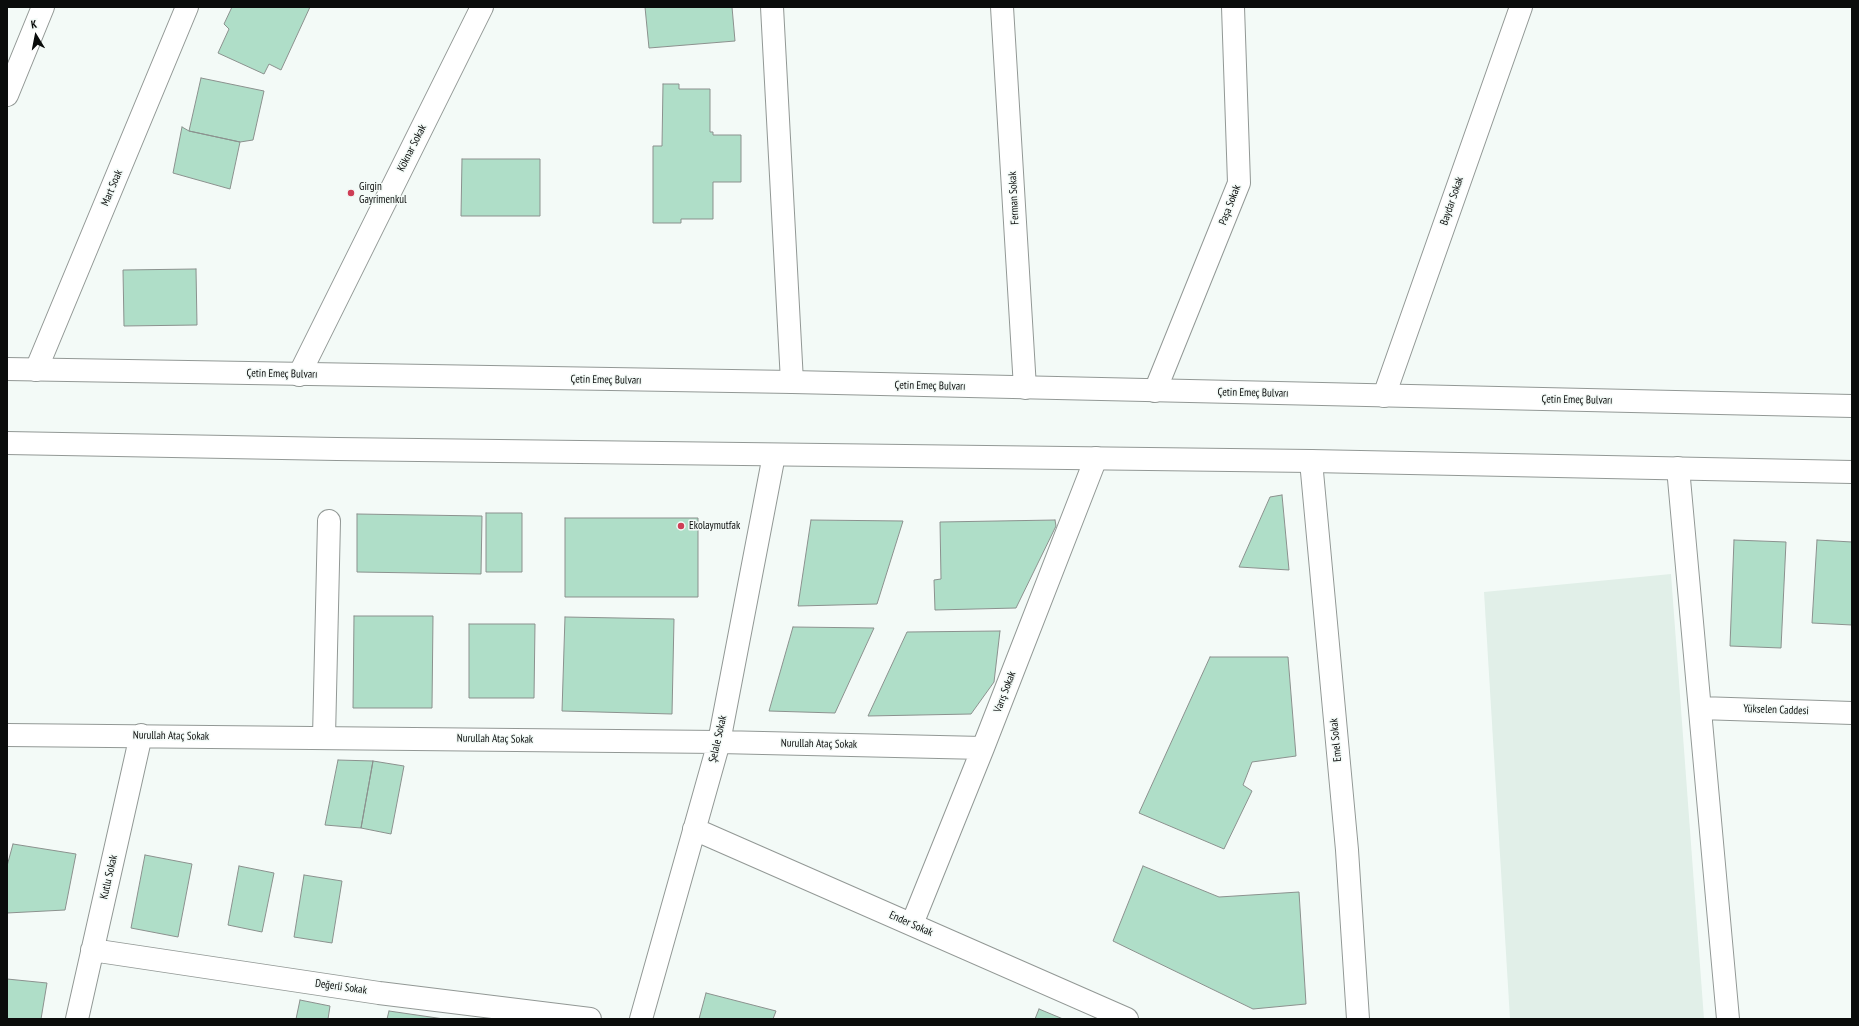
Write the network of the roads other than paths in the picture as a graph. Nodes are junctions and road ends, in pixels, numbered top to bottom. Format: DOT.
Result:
graph roads {
  1 [pos="43,7"];
  2 [pos="187,7"];
  3 [pos="482,7"];
  4 [pos="772,7"];
  5 [pos="1002,7"];
  6 [pos="1233,7"];
  7 [pos="1521,7"];
  8 [pos="7,95"];
  9 [pos="7,369"];
  10 [pos="36,370"];
  11 [pos="298,375"];
  12 [pos="792,382"];
  13 [pos="1025,388"];
  14 [pos="1155,391"];
  15 [pos="1384,396"];
  16 [pos="1852,406"];
  17 [pos="7,443"];
  18 [pos="774,455"];
  19 [pos="1096,458"];
  20 [pos="1311,460"];
  21 [pos="1678,468"];
  22 [pos="1852,472"];
  23 [pos="329,521"];
  24 [pos="1700,708"];
  25 [pos="1852,713"];
  26 [pos="7,735"];
  27 [pos="141,735"];
  28 [pos="324,737"];
  29 [pos="719,742"];
  30 [pos="983,748"];
  31 [pos="694,829"];
  32 [pos="912,924"];
  33 [pos="92,950"];
  34 [pos="77,1019"];
  35 [pos="590,1019"];
  36 [pos="641,1019"];
  37 [pos="1127,1019"];
  38 [pos="1358,1019"];
  39 [pos="1728,1019"];
  1 -- 8 [label="street"];
  2 -- 10 [label="street, Mart Soak"];
  3 -- 11 [label="street, Köknar Sokak"];
  4 -- 12 [label="street"];
  5 -- 13 [label="street, Ferman Sokak"];
  6 -- 14 [label="street, Paşa Sokak"];
  7 -- 15 [label="street, Baydar Sokak"];
  9 -- 10 [label="street, Çetin Emeç Bulvarı"];
  10 -- 11 [label="street, Çetin Emeç Bulvarı"];
  11 -- 12 [label="street, Çetin Emeç Bulvarı"];
  12 -- 13 [label="street, Çetin Emeç Bulvarı"];
  13 -- 14 [label="street, Çetin Emeç Bulvarı"];
  14 -- 15 [label="street, Çetin Emeç Bulvarı"];
  15 -- 16 [label="street, Çetin Emeç Bulvarı"];
  17 -- 18 [label="street"];
  18 -- 19 [label="street"];
  18 -- 29 [label="street, Şelale Sokak"];
  19 -- 20 [label="street"];
  19 -- 30 [label="street, Varış Sokak"];
  20 -- 21 [label="street"];
  20 -- 38 [label="street, Emel Sokak"];
  21 -- 22 [label="street"];
  21 -- 24 [label="street"];
  23 -- 28 [label="street"];
  24 -- 25 [label="street, Yükselen Caddesi"];
  24 -- 39 [label="street"];
  26 -- 27 [label="street, Nurullah Ataç Sokak"];
  27 -- 28 [label="street, Nurullah Ataç Sokak"];
  27 -- 33 [label="street, Kutlu Sokak"];
  28 -- 29 [label="street, Nurullah Ataç Sokak"];
  29 -- 30 [label="street, Nurullah Ataç Sokak"];
  29 -- 31 [label="street, Şelale Sokak"];
  30 -- 32 [label="street, Varış Sokak"];
  31 -- 32 [label="street, Ender Sokak"];
  31 -- 36 [label="street, Şelale Sokak"];
  32 -- 37 [label="street, Ender Sokak"];
  33 -- 34 [label="street, Kutlu Sokak"];
  33 -- 35 [label="street, Değerli Sokak"];
}
